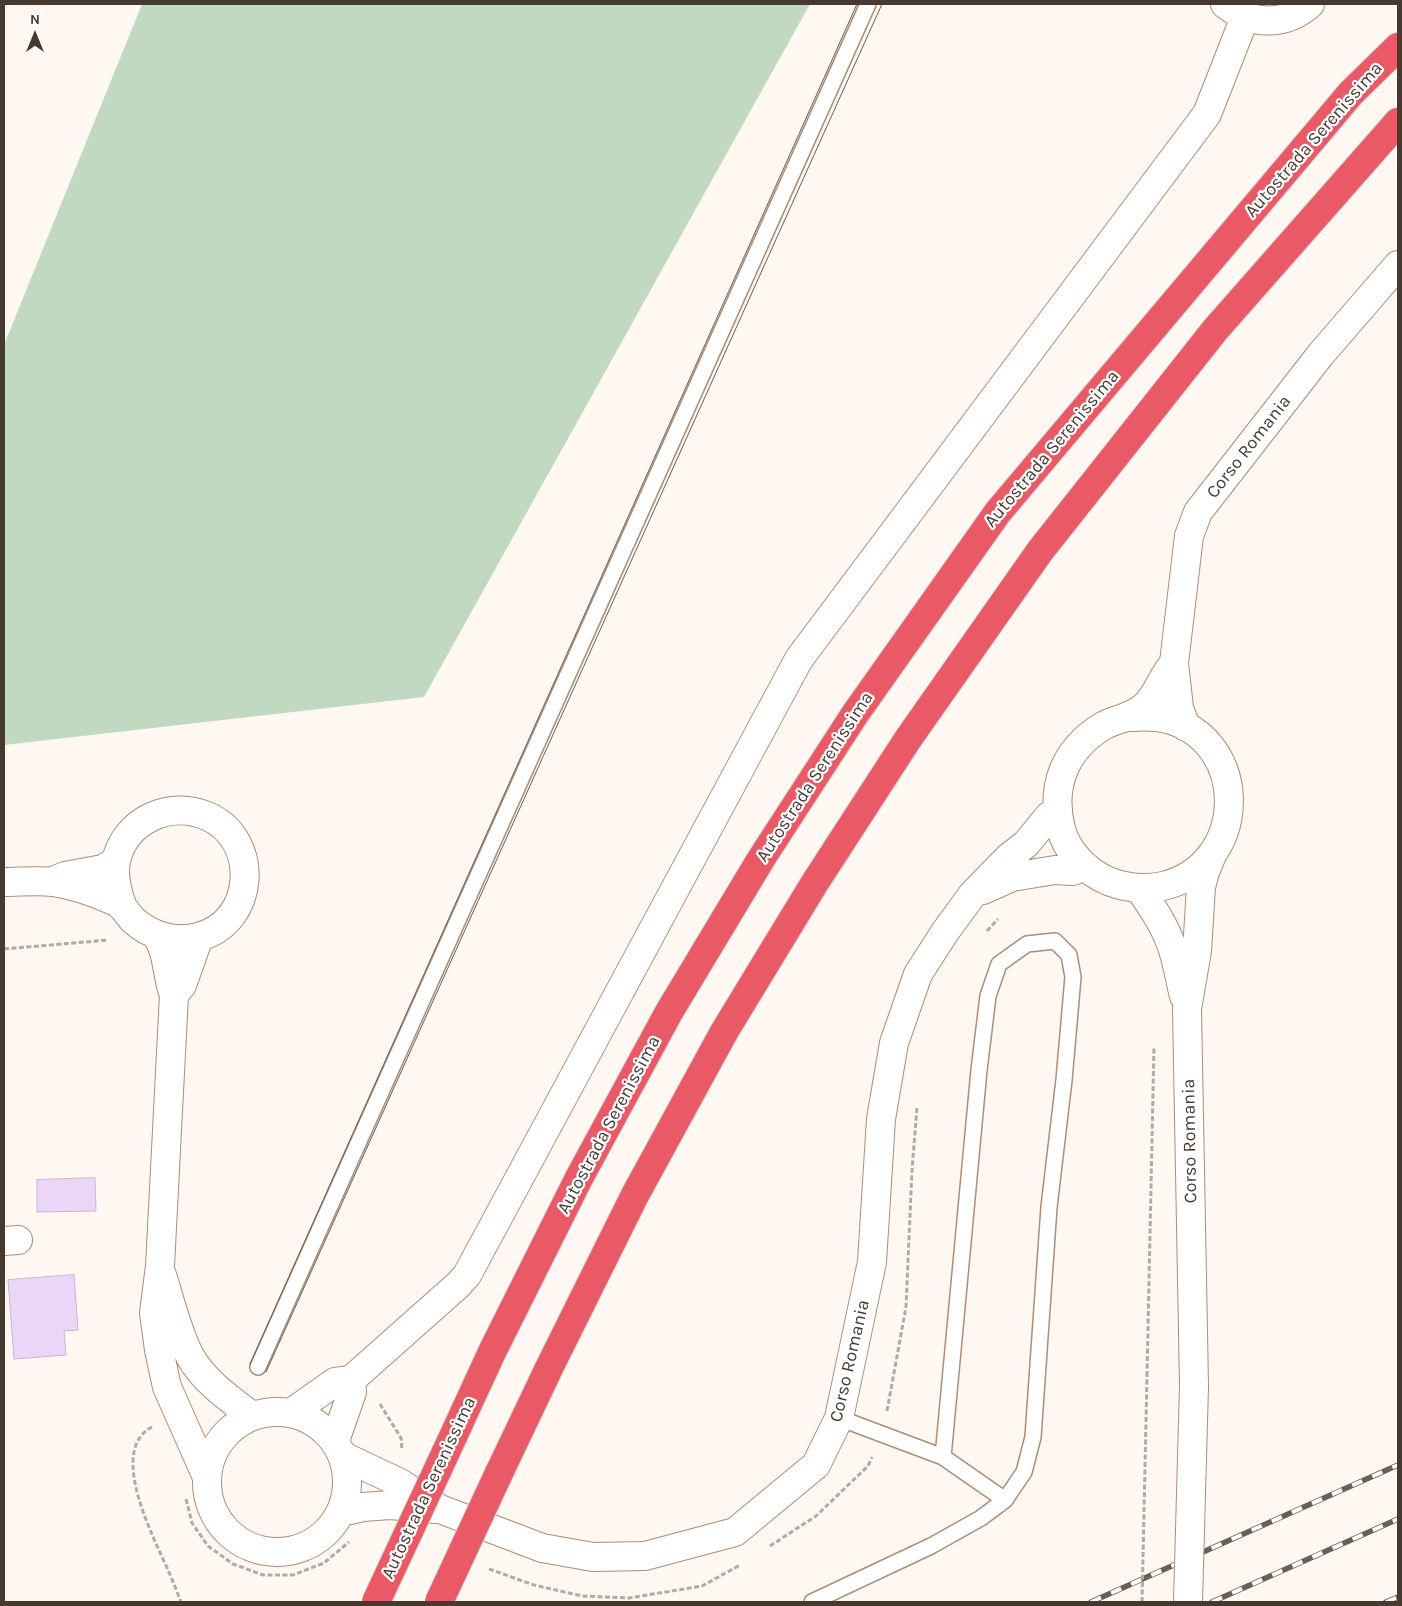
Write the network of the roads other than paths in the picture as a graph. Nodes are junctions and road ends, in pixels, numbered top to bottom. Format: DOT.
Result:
graph roads {
  1 [pos="868,4"];
  2 [pos="1310,4"];
  3 [pos="1235,10"];
  4 [pos="1398,47"];
  5 [pos="1398,122"];
  6 [pos="1398,265"];
  7 [pos="1174,664"];
  8 [pos="1130,717"];
  9 [pos="1186,727"];
  10 [pos="1057,812"];
  11 [pos="1212,855"];
  12 [pos="116,861"];
  13 [pos="1086,866"];
  14 [pos="4,882"];
  15 [pos="52,882"];
  16 [pos="1139,888"];
  17 [pos="972,895"];
  18 [pos="122,905"];
  19 [pos="156,935"];
  20 [pos="199,937"];
  21 [pos="174,995"];
  22 [pos="1187,1010"];
  23 [pos="160,1266"];
  24 [pos="258,1368"];
  25 [pos="351,1380"];
  26 [pos="291,1413"];
  27 [pos="252,1416"];
  28 [pos="839,1418"];
  29 [pos="339,1448"];
  30 [pos="943,1457"];
  31 [pos="206,1476"];
  32 [pos="1005,1500"];
  33 [pos="440,1510"];
  34 [pos="341,1512"];
  35 [pos="376,1602"];
  36 [pos="439,1602"];
  37 [pos="812,1602"];
  38 [pos="1188,1602"];
  1 -- 24 [label="lane"];
  2 -- 3 [label="street"];
  3 -- 25 [label="street"];
  4 -- 35 [label="highway, Autostrada Serenissima, bridge"];
  5 -- 36 [label="highway, bridge"];
  6 -- 7 [label="street, Corso Romania"];
  7 -- 8 [label="street, Corso Romania"];
  7 -- 9 [label="street, Corso Romania"];
  8 -- 9 [label="street"];
  8 -- 10 [label="street"];
  9 -- 11 [label="street"];
  10 -- 13 [label="street"];
  10 -- 17 [label="street, Corso Romania"];
  11 -- 16 [label="street"];
  11 -- 22 [label="street, Corso Romania"];
  12 -- 15 [label="street"];
  12 -- 18 [label="street"];
  12 -- 20 [label="street"];
  13 -- 16 [label="street"];
  13 -- 17 [label="street, Corso Romania"];
  14 -- 15 [label="street"];
  15 -- 18 [label="street"];
  16 -- 22 [label="street, Corso Romania"];
  17 -- 28 [label="street, Corso Romania"];
  18 -- 19 [label="street"];
  19 -- 20 [label="street"];
  19 -- 21 [label="street"];
  20 -- 21 [label="street"];
  21 -- 23 [label="street"];
  22 -- 38 [label="street, Corso Romania, bridge"];
  23 -- 27 [label="street"];
  23 -- 31 [label="street"];
  25 -- 26 [label="street"];
  25 -- 29 [label="street"];
  26 -- 27 [label="street"];
  26 -- 29 [label="street"];
  27 -- 31 [label="street"];
  28 -- 30 [label="lane"];
  28 -- 33 [label="street, Corso Romania"];
  29 -- 33 [label="street, Corso Romania"];
  29 -- 34 [label="street"];
  30 -- 32 [label="lane"];
  30 -- 32 [label="lane"];
  31 -- 34 [label="street"];
  32 -- 37 [label="lane"];
  33 -- 34 [label="street, Corso Romania"];
}
